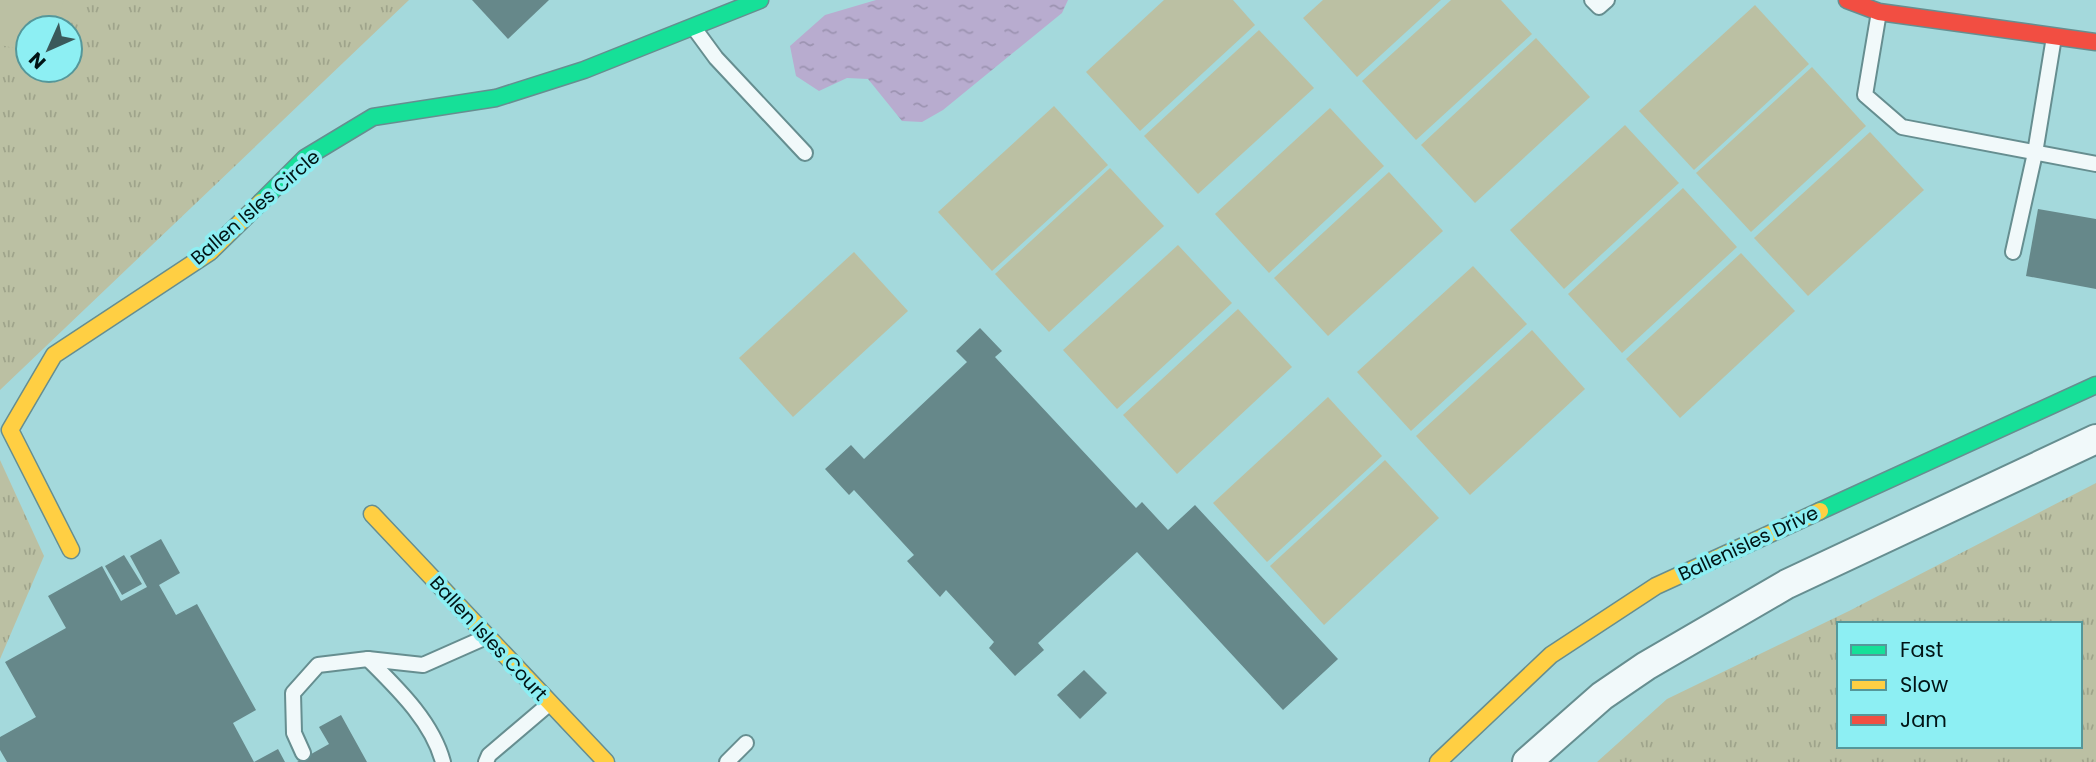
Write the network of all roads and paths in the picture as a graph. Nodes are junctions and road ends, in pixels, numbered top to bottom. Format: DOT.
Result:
graph roads {
  1 [pos="760,0"];
  2 [pos="1592,0"];
  3 [pos="1607,0"];
  4 [pos="1847,0"];
  5 [pos="1879,12"];
  6 [pos="693,27"];
  7 [pos="2054,37"];
  8 [pos="2096,42"];
  9 [pos="805,153"];
  10 [pos="2035,153"];
  11 [pos="2096,164"];
  12 [pos="2013,252"];
  13 [pos="2096,385"];
  14 [pos="2096,439"];
  15 [pos="372,514"];
  16 [pos="71,550"];
  17 [pos="487,636"];
  18 [pos="368,659"];
  19 [pos="551,703"];
  20 [pos="746,744"];
  21 [pos="303,753"];
  22 [pos="443,762"];
  23 [pos="486,762"];
  24 [pos="606,762"];
  25 [pos="727,762"];
  26 [pos="1438,762"];
  27 [pos="1527,762"];
  1 -- 6 [label="street, Ballen Isles Circle"];
  2 -- 3 [label="lane"];
  4 -- 5 [label="street"];
  5 -- 7 [label="street"];
  5 -- 10 [label="lane"];
  6 -- 9 [label="lane"];
  6 -- 16 [label="street, Ballen Isles Circle"];
  7 -- 8 [label="street"];
  7 -- 10 [label="lane"];
  10 -- 11 [label="lane"];
  10 -- 12 [label="lane"];
  13 -- 26 [label="street, Ballenisles Drive"];
  14 -- 27 [label="street"];
  15 -- 17 [label="street, Ballen Isles Court"];
  17 -- 18 [label="lane"];
  17 -- 19 [label="street, Ballen Isles Court"];
  18 -- 21 [label="lane"];
  18 -- 22 [label="lane"];
  19 -- 23 [label="lane"];
  19 -- 24 [label="street, Ballen Isles Court"];
  20 -- 25 [label="lane"];
}
